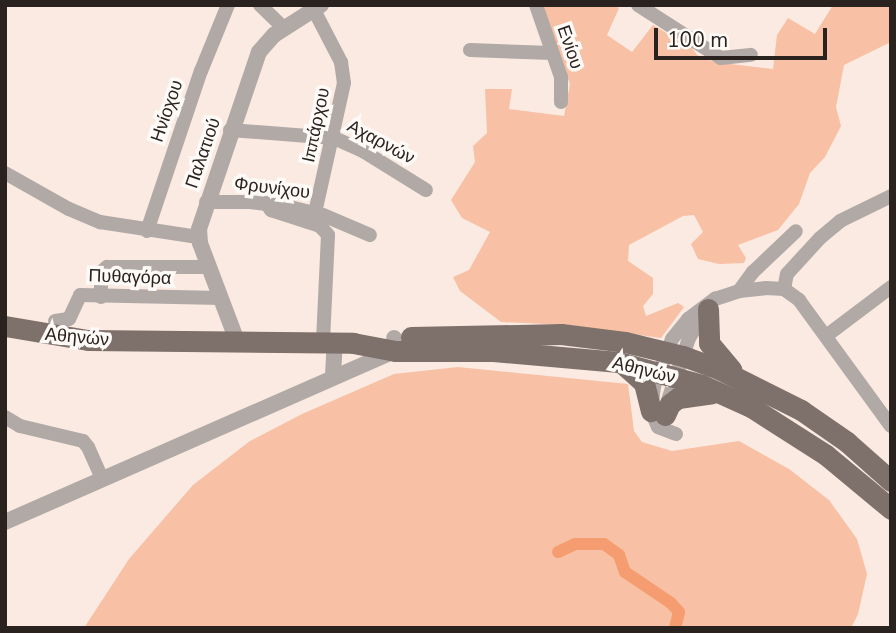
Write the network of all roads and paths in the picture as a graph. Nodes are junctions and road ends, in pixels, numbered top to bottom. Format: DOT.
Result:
graph roads {
  1 [pos="228,5"];
  2 [pos="260,5"];
  3 [pos="536,5"];
  4 [pos="638,5"];
  5 [pos="317,8"];
  6 [pos="284,28"];
  7 [pos="470,50"];
  8 [pos="552,53"];
  9 [pos="751,55"];
  10 [pos="561,102"];
  11 [pos="230,130"];
  12 [pos="334,138"];
  13 [pos="5,173"];
  14 [pos="426,190"];
  15 [pos="891,196"];
  16 [pos="206,202"];
  17 [pos="266,203"];
  18 [pos="315,213"];
  19 [pos="147,231"];
  20 [pos="796,231"];
  21 [pos="370,235"];
  22 [pos="198,237"];
  23 [pos="209,267"];
  24 [pos="891,287"];
  25 [pos="784,289"];
  26 [pos="738,291"];
  27 [pos="101,297"];
  28 [pos="221,298"];
  29 [pos="711,304"];
  30 [pos="55,321"];
  31 [pos="5,326"];
  32 [pos="826,335"];
  33 [pos="237,341"];
  34 [pos="329,342"];
  35 [pos="394,344"];
  36 [pos="675,353"];
  37 [pos="619,362"];
  38 [pos="667,374"];
  39 [pos="333,376"];
  40 [pos="747,382"];
  41 [pos="731,397"];
  42 [pos="658,413"];
  43 [pos="5,417"];
  44 [pos="891,426"];
  45 [pos="102,479"];
  46 [pos="891,481"];
  47 [pos="891,509"];
  48 [pos="5,522"];
  1 -- 19 [label="street, Ηνίοχου"];
  2 -- 6 [label="street"];
  3 -- 8 [label="street, Ενίου"];
  4 -- 9 [label="street"];
  5 -- 6 [label="street, Παλατιού"];
  5 -- 12 [label="street, Ιππάρχου"];
  6 -- 11 [label="street, Παλατιού"];
  7 -- 8 [label="street"];
  8 -- 10 [label="street, Ενίου"];
  11 -- 12 [label="street, Αχαρνών"];
  11 -- 16 [label="street, Παλατιού"];
  12 -- 14 [label="street, Αχαρνών"];
  12 -- 18 [label="street, Ιππάρχου"];
  13 -- 19 [label="street"];
  15 -- 25 [label="street"];
  16 -- 17 [label="street, Φρυνίχου"];
  16 -- 22 [label="street, Παλατιού"];
  17 -- 18 [label="street, Φρυνίχου"];
  17 -- 34 [label="street"];
  18 -- 21 [label="street, Φρυνίχου"];
  19 -- 22 [label="street"];
  20 -- 26 [label="street"];
  22 -- 23 [label="street"];
  23 -- 27 [label="street"];
  23 -- 28 [label="street"];
  24 -- 32 [label="street"];
  25 -- 26 [label="street"];
  25 -- 32 [label="street"];
  26 -- 29 [label="street"];
  27 -- 28 [label="street, Πυθαγόρα"];
  27 -- 30 [label="street, Πυθαγόρα"];
  28 -- 33 [label="street"];
  29 -- 36 [label="street"];
  29 -- 40 [label="main road"];
  31 -- 33 [label="main road, Αθηνών"];
  32 -- 44 [label="street"];
  33 -- 34 [label="main road, Αθηνών"];
  34 -- 35 [label="main road, Αθηνών"];
  34 -- 39 [label="street"];
  35 -- 36 [label="main road, Αθηνών"];
  35 -- 37 [label="main road, Αθηνών"];
  35 -- 39 [label="street"];
  36 -- 38 [label="street"];
  36 -- 40 [label="main road, Αθηνών"];
  37 -- 38 [label="main road, Αθηνών"];
  37 -- 42 [label="main road"];
  38 -- 41 [label="main road, Αθηνών"];
  38 -- 42 [label="street"];
  39 -- 45 [label="street"];
  40 -- 46 [label="main road, Αθηνών"];
  41 -- 42 [label="main road"];
  41 -- 47 [label="main road, Αθηνών"];
  43 -- 45 [label="street"];
  45 -- 48 [label="street"];
}
